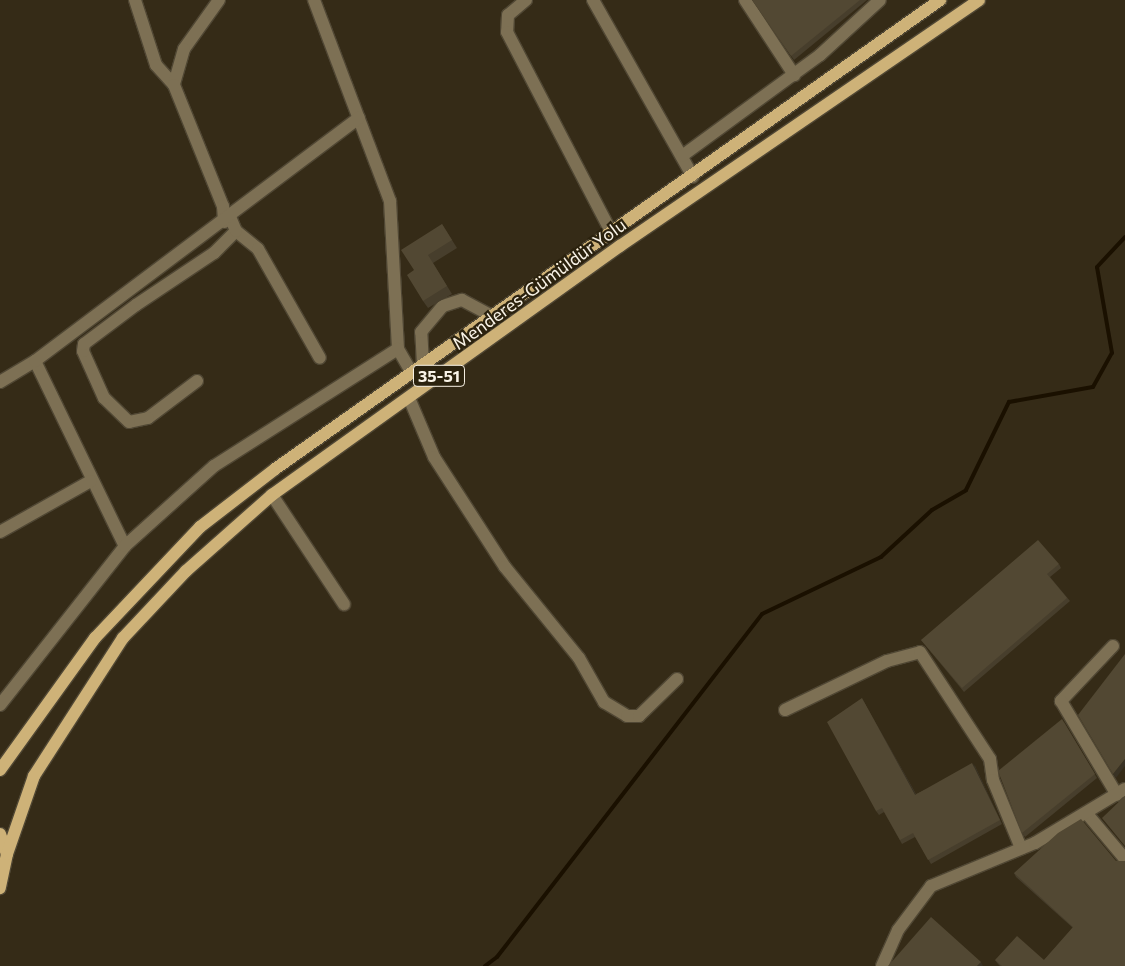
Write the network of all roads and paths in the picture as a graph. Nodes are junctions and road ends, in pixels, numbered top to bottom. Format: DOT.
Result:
graph roads {
  1 [pos="135,0"];
  2 [pos="220,0"];
  3 [pos="314,0"];
  4 [pos="526,0"];
  5 [pos="593,0"];
  6 [pos="745,0"];
  7 [pos="880,0"];
  8 [pos="940,0"];
  9 [pos="979,0"];
  10 [pos="794,75"];
  11 [pos="174,85"];
  12 [pos="359,118"];
  13 [pos="682,156"];
  14 [pos="693,177"];
  15 [pos="227,220"];
  16 [pos="236,231"];
  17 [pos="611,232"];
  18 [pos="492,316"];
  19 [pos="398,349"];
  20 [pos="320,358"];
  21 [pos="35,361"];
  22 [pos="423,365"];
  23 [pos="412,373"];
  24 [pos="197,381"];
  25 [pos="0,382"];
  26 [pos="408,398"];
  27 [pos="91,481"];
  28 [pos="272,495"];
  29 [pos="0,532"];
  30 [pos="125,546"];
  31 [pos="344,604"];
  32 [pos="1113,646"];
  33 [pos="677,678"];
  34 [pos="0,705"];
  35 [pos="785,710"];
  36 [pos="0,770"];
  37 [pos="1121,792"];
  38 [pos="1088,815"];
  39 [pos="0,834"];
  40 [pos="1021,848"];
  41 [pos="7,854"];
  42 [pos="1125,859"];
  43 [pos="0,888"];
  44 [pos="882,966"];
  1 -- 11 [label="street"];
  2 -- 11 [label="street"];
  3 -- 12 [label="street"];
  4 -- 17 [label="street"];
  5 -- 13 [label="street"];
  6 -- 10 [label="street"];
  7 -- 10 [label="street"];
  8 -- 14 [label="main road, Menderes-Gümüldür Yolu / 35-51"];
  9 -- 26 [label="main road, Menderes-Gümüldür Yolu / 35-51"];
  10 -- 13 [label="street"];
  11 -- 15 [label="street"];
  12 -- 15 [label="street"];
  12 -- 19 [label="street"];
  13 -- 14 [label="street"];
  14 -- 17 [label="main road, Menderes-Gümüldür Yolu / 35-51"];
  15 -- 16 [label="street"];
  15 -- 21 [label="street"];
  16 -- 20 [label="street"];
  16 -- 24 [label="street"];
  17 -- 18 [label="main road, Menderes-Gümüldür Yolu / 35-51"];
  18 -- 22 [label="main road, Menderes-Gümüldür Yolu / 35-51"];
  18 -- 22 [label="street"];
  19 -- 23 [label="street"];
  19 -- 30 [label="street"];
  21 -- 25 [label="street"];
  21 -- 27 [label="street"];
  22 -- 23 [label="main road, Menderes-Gümüldür Yolu / 35-51"];
  23 -- 36 [label="main road, Menderes-Gümüldür Yolu / 35-51"];
  26 -- 28 [label="main road, Menderes-Gümüldür Yolu / 35-51"];
  26 -- 33 [label="street"];
  27 -- 29 [label="street"];
  27 -- 30 [label="street"];
  28 -- 31 [label="street"];
  28 -- 41 [label="main road, Menderes-Gümüldür Yolu / 35-51"];
  30 -- 34 [label="street"];
  32 -- 37 [label="street"];
  35 -- 40 [label="street"];
  37 -- 38 [label="street"];
  38 -- 40 [label="street"];
  38 -- 42 [label="street"];
  39 -- 41 [label="main road"];
  40 -- 44 [label="street"];
  41 -- 43 [label="main road, 35-51"];
}
